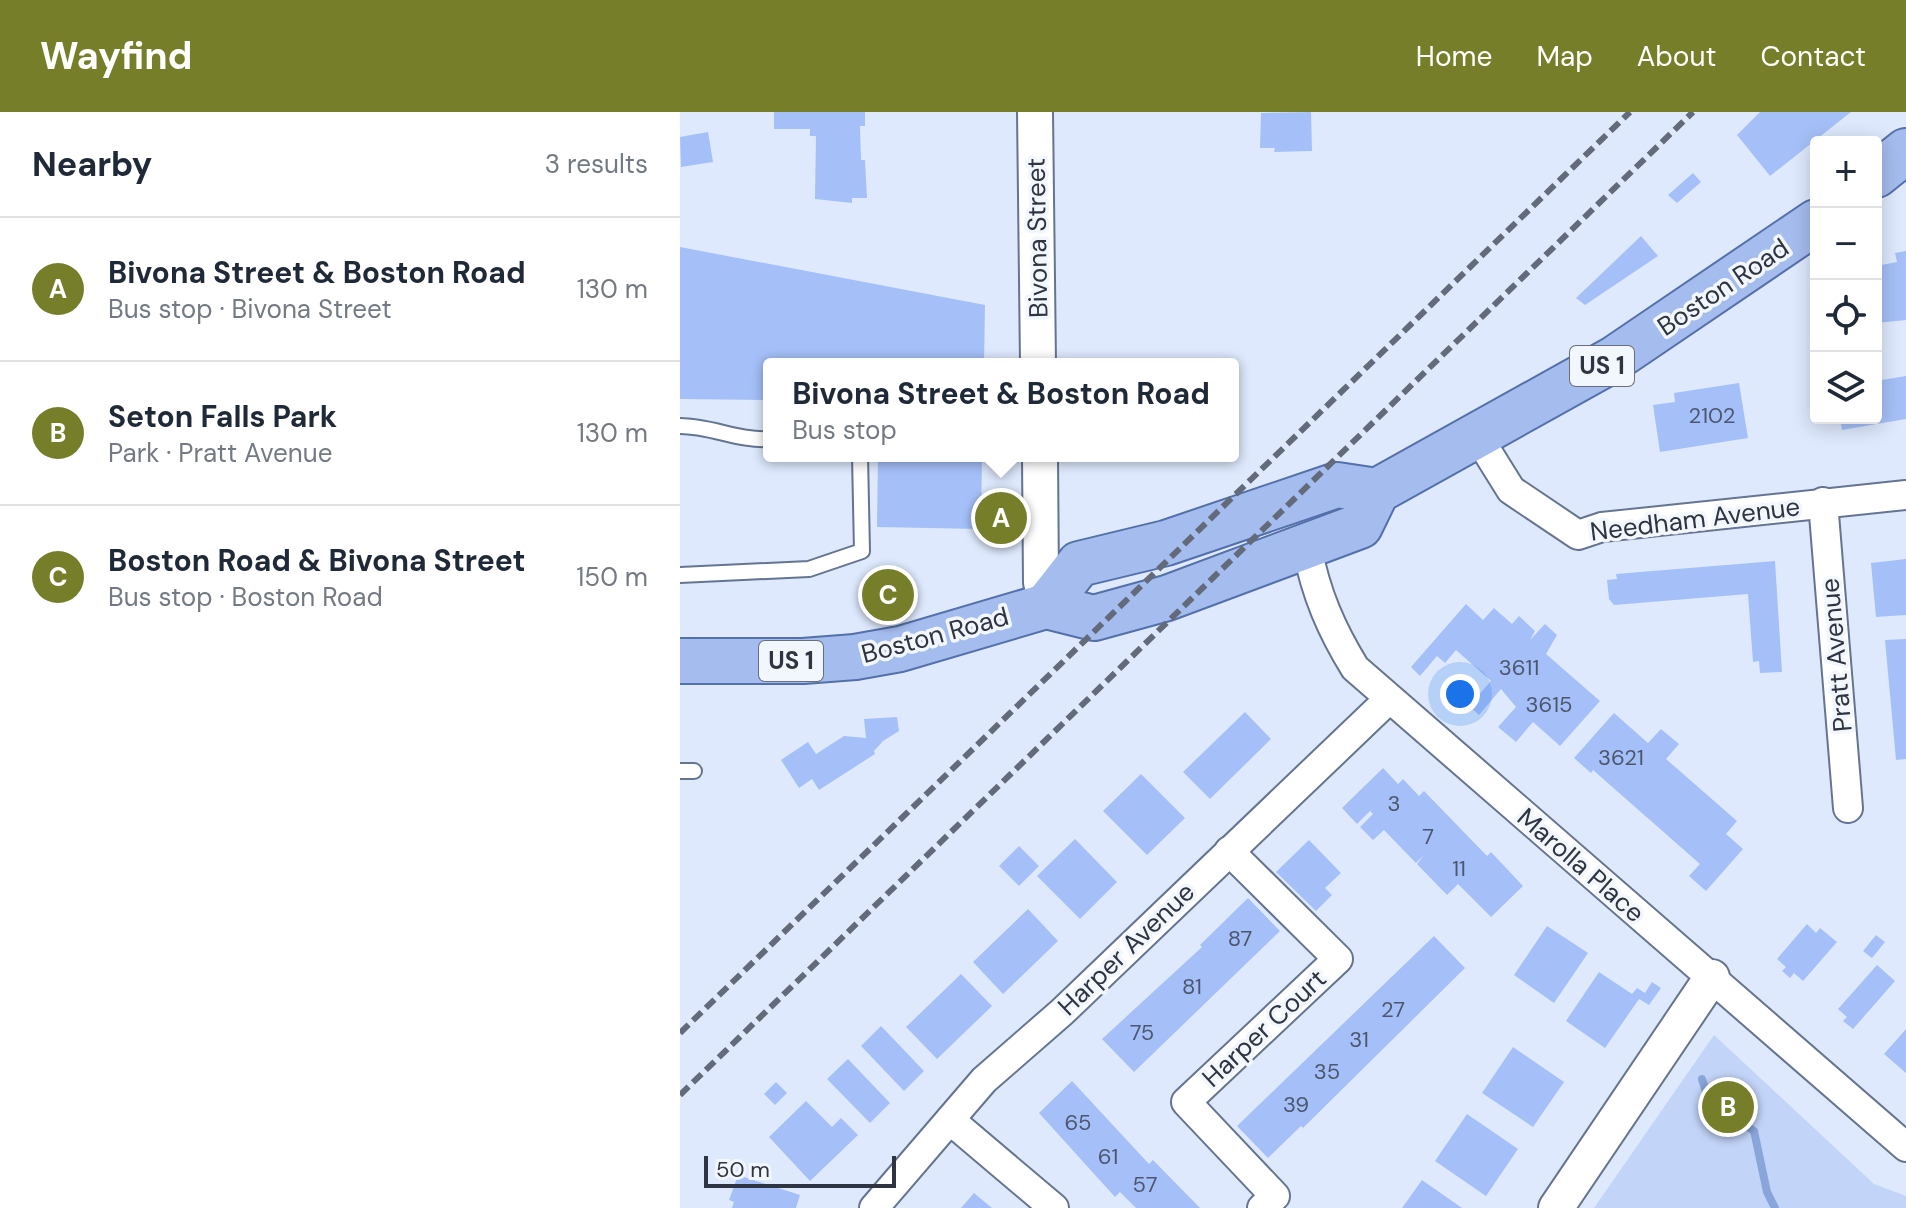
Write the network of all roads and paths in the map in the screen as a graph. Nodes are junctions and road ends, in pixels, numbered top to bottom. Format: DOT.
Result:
graph roads {
  1 [pos="1035,112"];
  2 [pos="1906,151"];
  3 [pos="1882,170"];
  4 [pos="1810,226"];
  5 [pos="1038,358"];
  6 [pos="680,426"];
  7 [pos="1478,437"];
  8 [pos="763,439"];
  9 [pos="860,462"];
  10 [pos="1040,462"];
  11 [pos="1377,491"];
  12 [pos="1906,495"];
  13 [pos="1823,502"];
  14 [pos="1307,548"];
  15 [pos="680,575"];
  16 [pos="1046,606"];
  17 [pos="680,661"];
  18 [pos="1388,700"];
  19 [pos="1848,808"];
  20 [pos="1229,851"];
  21 [pos="1712,977"];
  22 [pos="950,1120"];
  23 [pos="1906,1147"];
  24 [pos="874,1208"];
  25 [pos="1054,1208"];
  26 [pos="1262,1208"];
  27 [pos="1556,1208"];
  1 -- 5 [label="street, Bivona Street"];
  2 -- 3 [label="main road"];
  4 -- 7 [label="main road, Boston Road / US 1"];
  6 -- 8 [label="lane"];
  7 -- 11 [label="main road, Boston Road / US 1"];
  7 -- 13 [label="street, Needham Avenue"];
  9 -- 15 [label="lane"];
  10 -- 16 [label="street"];
  11 -- 14 [label="main road, Boston Road"];
  11 -- 16 [label="main road, Boston Road"];
  12 -- 13 [label="street, Needham Avenue"];
  13 -- 19 [label="street, Pratt Avenue"];
  14 -- 16 [label="main road, Boston Road"];
  14 -- 18 [label="street, Marolla Place"];
  16 -- 17 [label="main road, Boston Road / US 1"];
  18 -- 20 [label="street, Harper Avenue"];
  18 -- 21 [label="street, Marolla Place"];
  20 -- 22 [label="street, Harper Avenue"];
  20 -- 26 [label="street, Harper Court"];
  21 -- 23 [label="street, Marolla Place"];
  21 -- 27 [label="street"];
  22 -- 24 [label="street, Harper Avenue"];
  22 -- 25 [label="street"];
}
